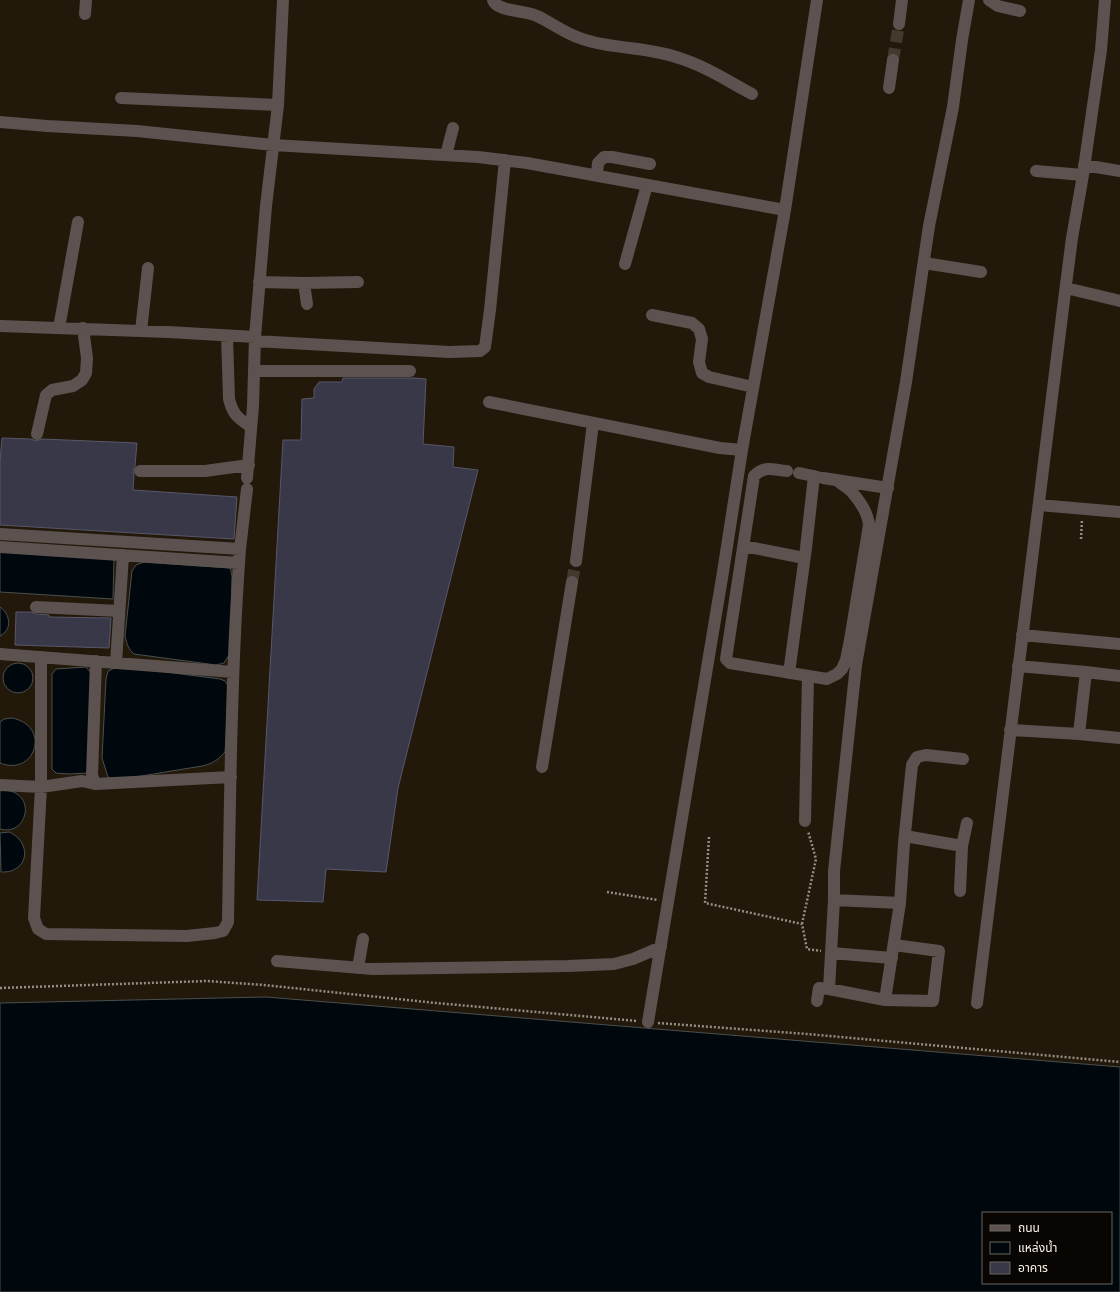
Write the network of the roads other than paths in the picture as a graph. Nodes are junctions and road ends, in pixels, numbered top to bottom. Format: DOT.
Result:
graph roads {
  1 [pos="86,0"];
  2 [pos="283,0"];
  3 [pos="493,0"];
  4 [pos="817,0"];
  5 [pos="902,0"];
  6 [pos="969,0"];
  7 [pos="989,0"];
  8 [pos="1105,0"];
  9 [pos="1020,11"];
  10 [pos="85,14"];
  11 [pos="899,24"];
  12 [pos="893,60"];
  13 [pos="889,88"];
  14 [pos="752,94"];
  15 [pos="120,98"];
  16 [pos="278,105"];
  17 [pos="0,122"];
  18 [pos="453,128"];
  19 [pos="273,145"];
  20 [pos="446,155"];
  21 [pos="505,160"];
  22 [pos="650,164"];
  23 [pos="1084,170"];
  24 [pos="1120,171"];
  25 [pos="1036,172"];
  26 [pos="597,175"];
  27 [pos="647,185"];
  28 [pos="785,210"];
  29 [pos="78,222"];
  30 [pos="924,263"];
  31 [pos="625,264"];
  32 [pos="148,268"];
  33 [pos="981,272"];
  34 [pos="259,282"];
  35 [pos="358,282"];
  36 [pos="304,283"];
  37 [pos="1066,288"];
  38 [pos="1120,301"];
  39 [pos="307,304"];
  40 [pos="652,315"];
  41 [pos="0,326"];
  42 [pos="59,328"];
  43 [pos="83,328"];
  44 [pos="141,330"];
  45 [pos="227,336"];
  46 [pos="255,339"];
  47 [pos="254,371"];
  48 [pos="410,371"];
  49 [pos="753,387"];
  50 [pos="489,402"];
  51 [pos="593,423"];
  52 [pos="251,427"];
  53 [pos="37,434"];
  54 [pos="742,450"];
  55 [pos="249,465"];
  56 [pos="140,470"];
  57 [pos="818,477"];
  58 [pos="838,481"];
  59 [pos="888,488"];
  60 [pos="1038,505"];
  61 [pos="1120,512"];
  62 [pos="0,534"];
  63 [pos="744,546"];
  64 [pos="0,547"];
  65 [pos="240,549"];
  66 [pos="123,555"];
  67 [pos="804,558"];
  68 [pos="576,561"];
  69 [pos="239,563"];
  70 [pos="572,582"];
  71 [pos="36,607"];
  72 [pos="119,611"];
  73 [pos="1022,635"];
  74 [pos="1120,644"];
  75 [pos="0,654"];
  76 [pos="41,657"];
  77 [pos="96,661"];
  78 [pos="116,663"];
  79 [pos="1018,666"];
  80 [pos="233,672"];
  81 [pos="1086,672"];
  82 [pos="789,673"];
  83 [pos="808,676"];
  84 [pos="1120,676"];
  85 [pos="1010,730"];
  86 [pos="1079,734"];
  87 [pos="1120,738"];
  88 [pos="963,759"];
  89 [pos="542,767"];
  90 [pos="231,777"];
  91 [pos="95,784"];
  92 [pos="0,785"];
  93 [pos="41,787"];
  94 [pos="805,821"];
  95 [pos="967,823"];
  96 [pos="905,836"];
  97 [pos="962,846"];
  98 [pos="960,891"];
  99 [pos="834,900"];
  100 [pos="900,903"];
  101 [pos="363,939"];
  102 [pos="894,945"];
  103 [pos="661,947"];
  104 [pos="831,953"];
  105 [pos="892,958"];
  106 [pos="277,961"];
  107 [pos="358,968"];
  108 [pos="829,989"];
  109 [pos="885,1000"];
  110 [pos="818,1002"];
  111 [pos="977,1003"];
  112 [pos="648,1018"];
  1 -- 10 [label="street"];
  2 -- 16 [label="street"];
  3 -- 14 [label="street"];
  4 -- 28 [label="street"];
  5 -- 11 [label="street"];
  6 -- 30 [label="street"];
  7 -- 9 [label="street"];
  8 -- 23 [label="street"];
  12 -- 13 [label="street"];
  15 -- 16 [label="street"];
  16 -- 19 [label="street"];
  17 -- 19 [label="street"];
  18 -- 20 [label="street"];
  19 -- 20 [label="street"];
  19 -- 34 [label="street"];
  20 -- 21 [label="street"];
  21 -- 26 [label="street"];
  21 -- 46 [label="street"];
  22 -- 26 [label="street"];
  23 -- 24 [label="street"];
  23 -- 25 [label="street"];
  23 -- 37 [label="street"];
  26 -- 27 [label="street"];
  27 -- 28 [label="street"];
  27 -- 31 [label="street"];
  28 -- 49 [label="street"];
  29 -- 42 [label="street"];
  30 -- 33 [label="street"];
  30 -- 59 [label="street"];
  32 -- 44 [label="street"];
  34 -- 36 [label="street"];
  34 -- 46 [label="street"];
  35 -- 36 [label="street"];
  36 -- 39 [label="street"];
  37 -- 38 [label="street"];
  37 -- 60 [label="street"];
  40 -- 49 [label="street"];
  41 -- 42 [label="street"];
  42 -- 43 [label="street"];
  43 -- 44 [label="street"];
  43 -- 53 [label="street"];
  44 -- 45 [label="street"];
  45 -- 46 [label="street"];
  45 -- 52 [label="street"];
  46 -- 47 [label="street"];
  47 -- 48 [label="street"];
  47 -- 52 [label="street"];
  49 -- 54 [label="street"];
  50 -- 51 [label="street"];
  51 -- 54 [label="street"];
  51 -- 68 [label="street"];
  52 -- 55 [label="street"];
  54 -- 103 [label="street"];
  55 -- 56 [label="street"];
  55 -- 65 [label="street"];
  57 -- 58 [label="street"];
  57 -- 63 [label="street"];
  57 -- 67 [label="street"];
  58 -- 59 [label="street"];
  58 -- 83 [label="street"];
  59 -- 99 [label="street"];
  60 -- 61 [label="street"];
  60 -- 73 [label="street"];
  62 -- 65 [label="street"];
  63 -- 67 [label="street"];
  63 -- 82 [label="street"];
  64 -- 66 [label="street"];
  65 -- 69 [label="street"];
  66 -- 69 [label="street"];
  66 -- 72 [label="street"];
  67 -- 82 [label="street"];
  69 -- 80 [label="street"];
  70 -- 89 [label="street"];
  71 -- 72 [label="street"];
  72 -- 78 [label="street"];
  73 -- 74 [label="street"];
  73 -- 79 [label="street"];
  75 -- 76 [label="street"];
  76 -- 77 [label="street"];
  76 -- 93 [label="street"];
  77 -- 78 [label="street"];
  77 -- 91 [label="street"];
  78 -- 80 [label="street"];
  79 -- 81 [label="street"];
  79 -- 85 [label="street"];
  80 -- 90 [label="street"];
  81 -- 84 [label="street"];
  81 -- 86 [label="street"];
  82 -- 83 [label="street"];
  83 -- 94 [label="street"];
  85 -- 86 [label="street"];
  85 -- 111 [label="street"];
  86 -- 87 [label="street"];
  88 -- 96 [label="street"];
  90 -- 91 [label="street"];
  90 -- 93 [label="street"];
  91 -- 93 [label="street"];
  92 -- 93 [label="street"];
  95 -- 97 [label="street"];
  96 -- 97 [label="street"];
  96 -- 100 [label="street"];
  97 -- 98 [label="street"];
  99 -- 100 [label="street"];
  99 -- 104 [label="street"];
  100 -- 102 [label="street"];
  101 -- 107 [label="street"];
  102 -- 105 [label="street"];
  102 -- 109 [label="street"];
  103 -- 107 [label="street"];
  103 -- 112 [label="street"];
  104 -- 105 [label="street"];
  104 -- 108 [label="street"];
  105 -- 109 [label="street"];
  106 -- 107 [label="street"];
  108 -- 109 [label="street"];
  108 -- 110 [label="street"];
}
